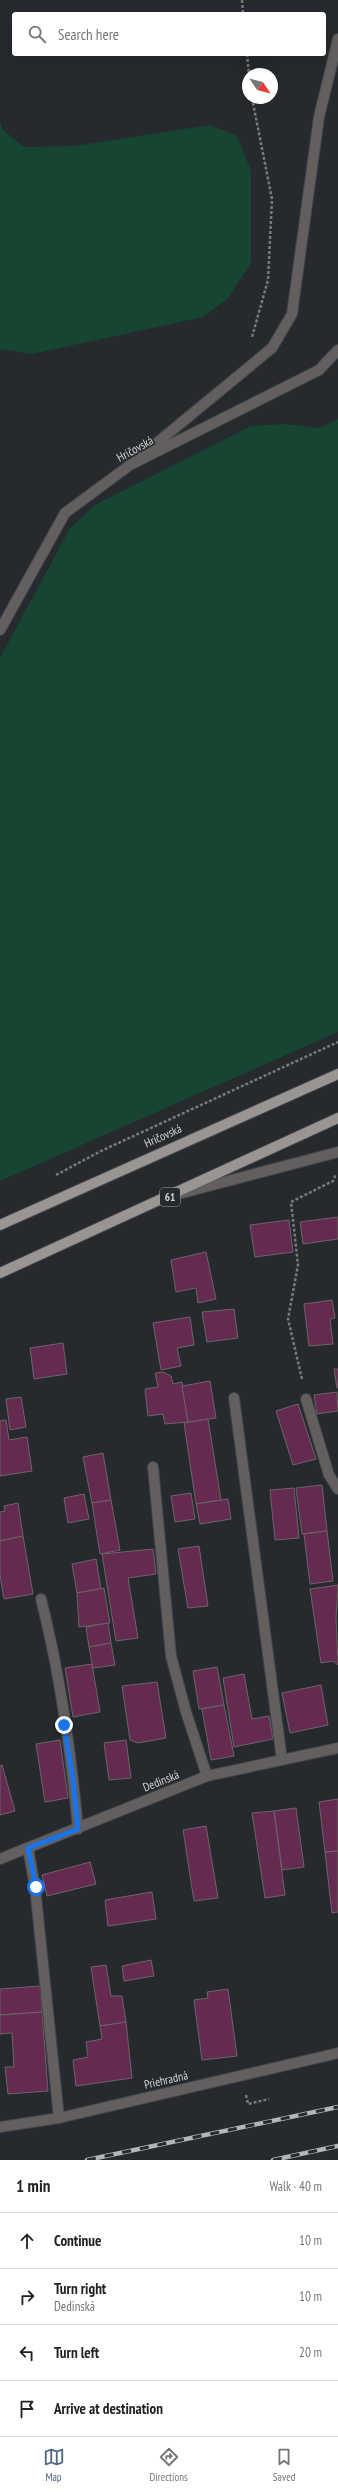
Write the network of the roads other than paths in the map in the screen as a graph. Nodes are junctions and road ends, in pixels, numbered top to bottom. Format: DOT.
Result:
graph roads {
  1 [pos="338,39"];
  2 [pos="338,350"];
  3 [pos="130,465"];
  4 [pos="0,630"];
  5 [pos="338,1074"];
  6 [pos="338,1118"];
  7 [pos="338,1152"];
  8 [pos="174,1195"];
  9 [pos="0,1224"];
  10 [pos="0,1273"];
  11 [pos="234,1398"];
  12 [pos="306,1399"];
  13 [pos="153,1467"];
  14 [pos="338,1489"];
  15 [pos="41,1599"];
  16 [pos="338,1748"];
  17 [pos="282,1760"];
  18 [pos="207,1776"];
  19 [pos="78,1829"];
  20 [pos="28,1848"];
  21 [pos="1,1857"];
  22 [pos="338,2053"];
  23 [pos="59,2118"];
  24 [pos="0,2127"];
  1 -- 3 [label="street"];
  2 -- 3 [label="street, Hričovská"];
  3 -- 4 [label="street, Hričovská"];
  5 -- 9 [label="main road, Hričovská"];
  6 -- 8 [label="main road, 61"];
  7 -- 8 [label="street"];
  8 -- 10 [label="main road, 61"];
  11 -- 17 [label="street"];
  12 -- 14 [label="street"];
  13 -- 18 [label="street"];
  15 -- 19 [label="street"];
  16 -- 17 [label="street, Dedinská"];
  17 -- 18 [label="street, Dedinská"];
  18 -- 19 [label="street, Dedinská"];
  19 -- 20 [label="street, Dedinská"];
  20 -- 21 [label="street, Dedinská"];
  20 -- 23 [label="street"];
  22 -- 23 [label="street, Priehradná"];
  23 -- 24 [label="street, Priehradná"];
}
